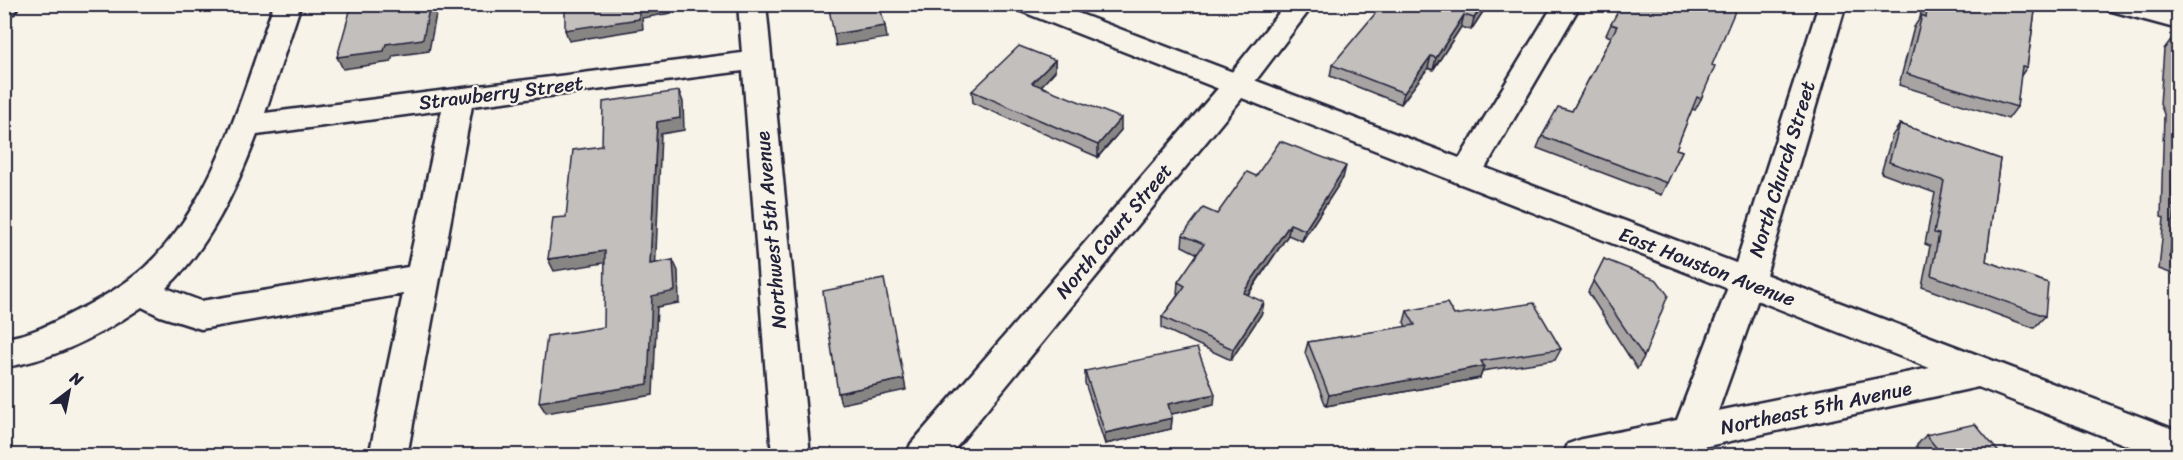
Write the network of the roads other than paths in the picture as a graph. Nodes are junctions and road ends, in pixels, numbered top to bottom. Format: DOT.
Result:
graph roads {
  1 [pos="288,4"];
  2 [pos="752,4"];
  3 [pos="1028,4"];
  4 [pos="1301,4"];
  5 [pos="1568,4"];
  6 [pos="1833,4"];
  7 [pos="2118,4"];
  8 [pos="2178,21"];
  9 [pos="756,60"];
  10 [pos="1237,85"];
  11 [pos="459,99"];
  12 [pos="245,126"];
  13 [pos="1466,174"];
  14 [pos="423,278"];
  15 [pos="1747,282"];
  16 [pos="140,290"];
  17 [pos="4,353"];
  18 [pos="1980,373"];
  19 [pos="1691,434"];
  20 [pos="2178,448"];
  21 [pos="1648,450"];
  22 [pos="388,456"];
  23 [pos="791,456"];
  24 [pos="925,456"];
  25 [pos="1582,456"];
  1 -- 12 [label="street"];
  2 -- 9 [label="street, Northwest 5th Avenue"];
  3 -- 10 [label="street, East Houston Avenue"];
  4 -- 10 [label="street, North Court Street"];
  5 -- 13 [label="street"];
  6 -- 15 [label="street, North Church Street"];
  7 -- 8 [label="street"];
  9 -- 11 [label="street, Strawberry Street"];
  9 -- 23 [label="street, Northwest 5th Avenue"];
  10 -- 13 [label="street, East Houston Avenue"];
  10 -- 24 [label="street, North Court Street"];
  11 -- 12 [label="street, Strawberry Street"];
  11 -- 14 [label="street"];
  12 -- 16 [label="street"];
  13 -- 15 [label="street, East Houston Avenue"];
  14 -- 16 [label="street"];
  14 -- 22 [label="street"];
  15 -- 18 [label="street, East Houston Avenue"];
  15 -- 19 [label="street, North Church Street"];
  16 -- 17 [label="street"];
  18 -- 19 [label="street, Northeast 5th Avenue"];
  18 -- 20 [label="street, East Houston Avenue"];
  19 -- 21 [label="street, Northeast 5th Avenue"];
  21 -- 25 [label="street, Northeast 5th Avenue"];
}
